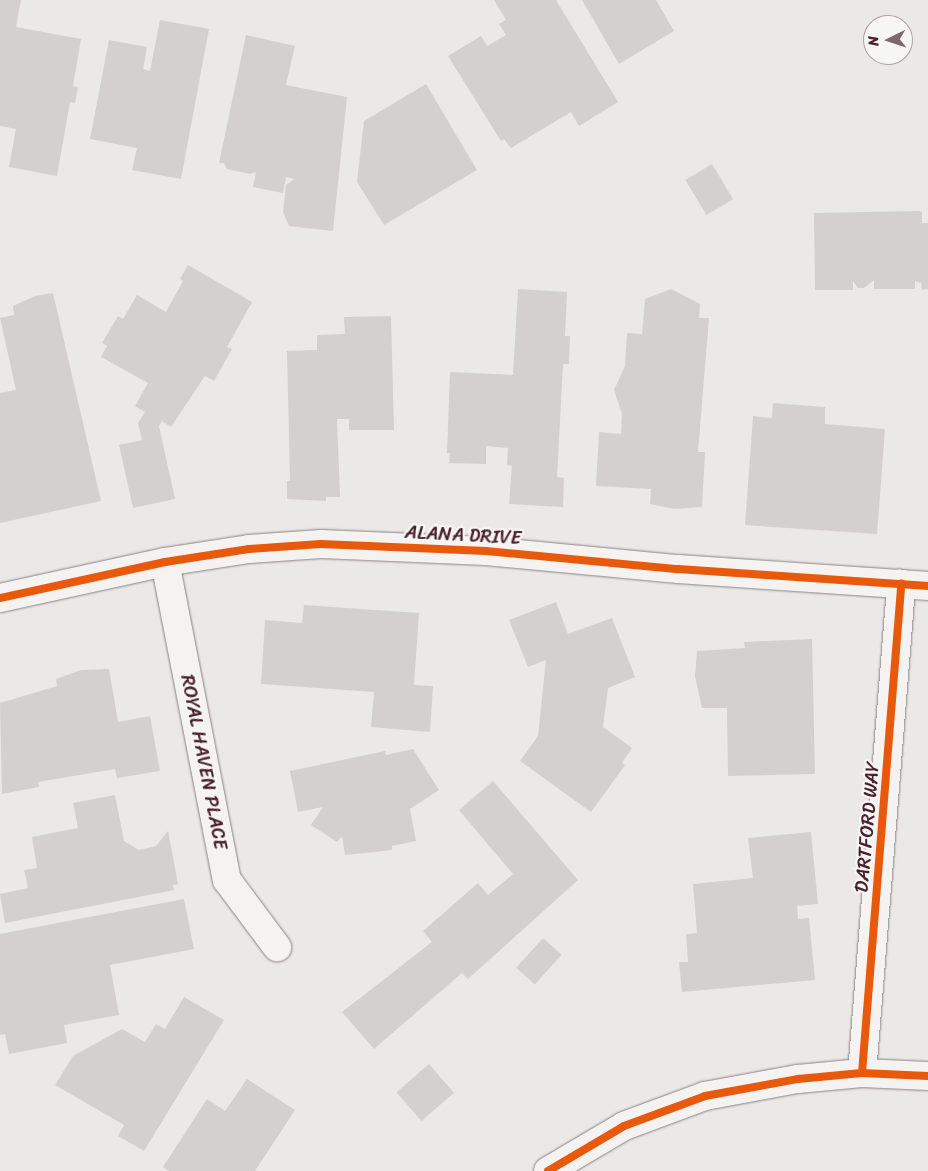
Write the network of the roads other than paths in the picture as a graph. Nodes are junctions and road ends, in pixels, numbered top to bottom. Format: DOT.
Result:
graph roads {
  1 [pos="165,562"];
  2 [pos="901,584"];
  3 [pos="928,586"];
  4 [pos="0,598"];
  5 [pos="277,947"];
  6 [pos="862,1073"];
  7 [pos="928,1076"];
  8 [pos="548,1171"];
  1 -- 2 [label="street, ALANA DRIVE"];
  1 -- 4 [label="street, ALANA DRIVE"];
  1 -- 5 [label="street, ROYAL HAVEN PLACE"];
  2 -- 3 [label="street, ALANA DRIVE"];
  2 -- 6 [label="street, DARTFORD WAY"];
  6 -- 7 [label="street"];
  6 -- 8 [label="street"];
}
